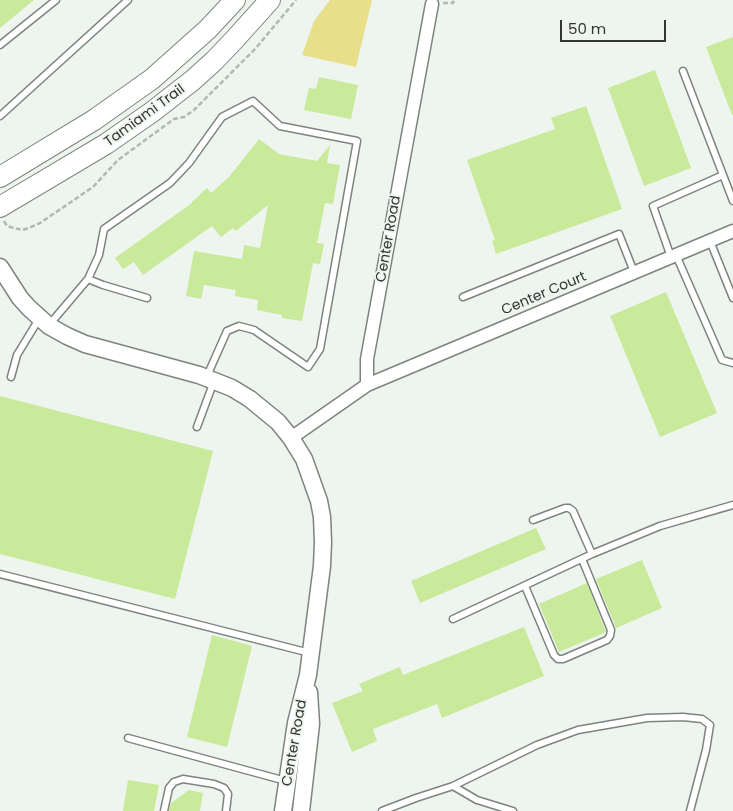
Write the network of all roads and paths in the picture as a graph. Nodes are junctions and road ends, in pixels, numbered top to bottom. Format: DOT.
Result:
graph roads {
  1 [pos="56,0"];
  2 [pos="128,0"];
  3 [pos="235,0"];
  4 [pos="270,0"];
  5 [pos="432,4"];
  6 [pos="0,45"];
  7 [pos="683,71"];
  8 [pos="0,116"];
  9 [pos="723,175"];
  10 [pos="0,177"];
  11 [pos="733,201"];
  12 [pos="0,207"];
  13 [pos="733,231"];
  14 [pos="710,241"];
  15 [pos="674,256"];
  16 [pos="0,267"];
  17 [pos="634,272"];
  18 [pos="88,279"];
  19 [pos="147,298"];
  20 [pos="464,298"];
  21 [pos="733,298"];
  22 [pos="44,322"];
  23 [pos="733,363"];
  24 [pos="10,377"];
  25 [pos="210,379"];
  26 [pos="367,385"];
  27 [pos="197,427"];
  28 [pos="291,438"];
  29 [pos="733,505"];
  30 [pos="534,520"];
  31 [pos="592,554"];
  32 [pos="582,559"];
  33 [pos="0,574"];
  34 [pos="525,586"];
  35 [pos="452,619"];
  36 [pos="310,654"];
  37 [pos="308,675"];
  38 [pos="128,738"];
  39 [pos="287,781"];
  40 [pos="453,786"];
  41 [pos="400,808"];
  42 [pos="164,811"];
  43 [pos="226,811"];
  44 [pos="283,811"];
  45 [pos="301,811"];
  46 [pos="382,811"];
  47 [pos="513,811"];
  48 [pos="690,811"];
  1 -- 6 [label="lane"];
  2 -- 8 [label="lane"];
  3 -- 10 [label="main road, Tamiami Trail"];
  4 -- 12 [label="main road, Tamiami Trail"];
  5 -- 26 [label="street, Center Road"];
  7 -- 9 [label="lane"];
  9 -- 11 [label="lane"];
  9 -- 15 [label="lane"];
  13 -- 14 [label="street, Center Court"];
  14 -- 15 [label="street, Center Court"];
  14 -- 21 [label="lane"];
  15 -- 17 [label="street, Center Court"];
  15 -- 23 [label="lane"];
  16 -- 22 [label="street, Center Road"];
  17 -- 20 [label="lane"];
  17 -- 26 [label="street, Center Court"];
  18 -- 19 [label="lane"];
  18 -- 22 [label="lane"];
  18 -- 25 [label="lane"];
  22 -- 24 [label="lane"];
  22 -- 25 [label="street, Center Road"];
  25 -- 27 [label="lane"];
  25 -- 28 [label="street, Center Road"];
  26 -- 28 [label="street"];
  28 -- 36 [label="street, Center Road"];
  29 -- 31 [label="lane"];
  30 -- 31 [label="lane"];
  31 -- 32 [label="lane"];
  32 -- 34 [label="lane"];
  32 -- 34 [label="lane"];
  33 -- 36 [label="lane"];
  34 -- 35 [label="lane"];
  36 -- 37 [label="street, Center Road"];
  37 -- 39 [label="street, Center Road"];
  37 -- 45 [label="street, Center Road"];
  38 -- 39 [label="lane"];
  39 -- 44 [label="street, Center Road"];
  40 -- 41 [label="lane"];
  40 -- 47 [label="lane"];
  40 -- 48 [label="lane"];
  41 -- 46 [label="lane"];
  42 -- 43 [label="lane"];
}
